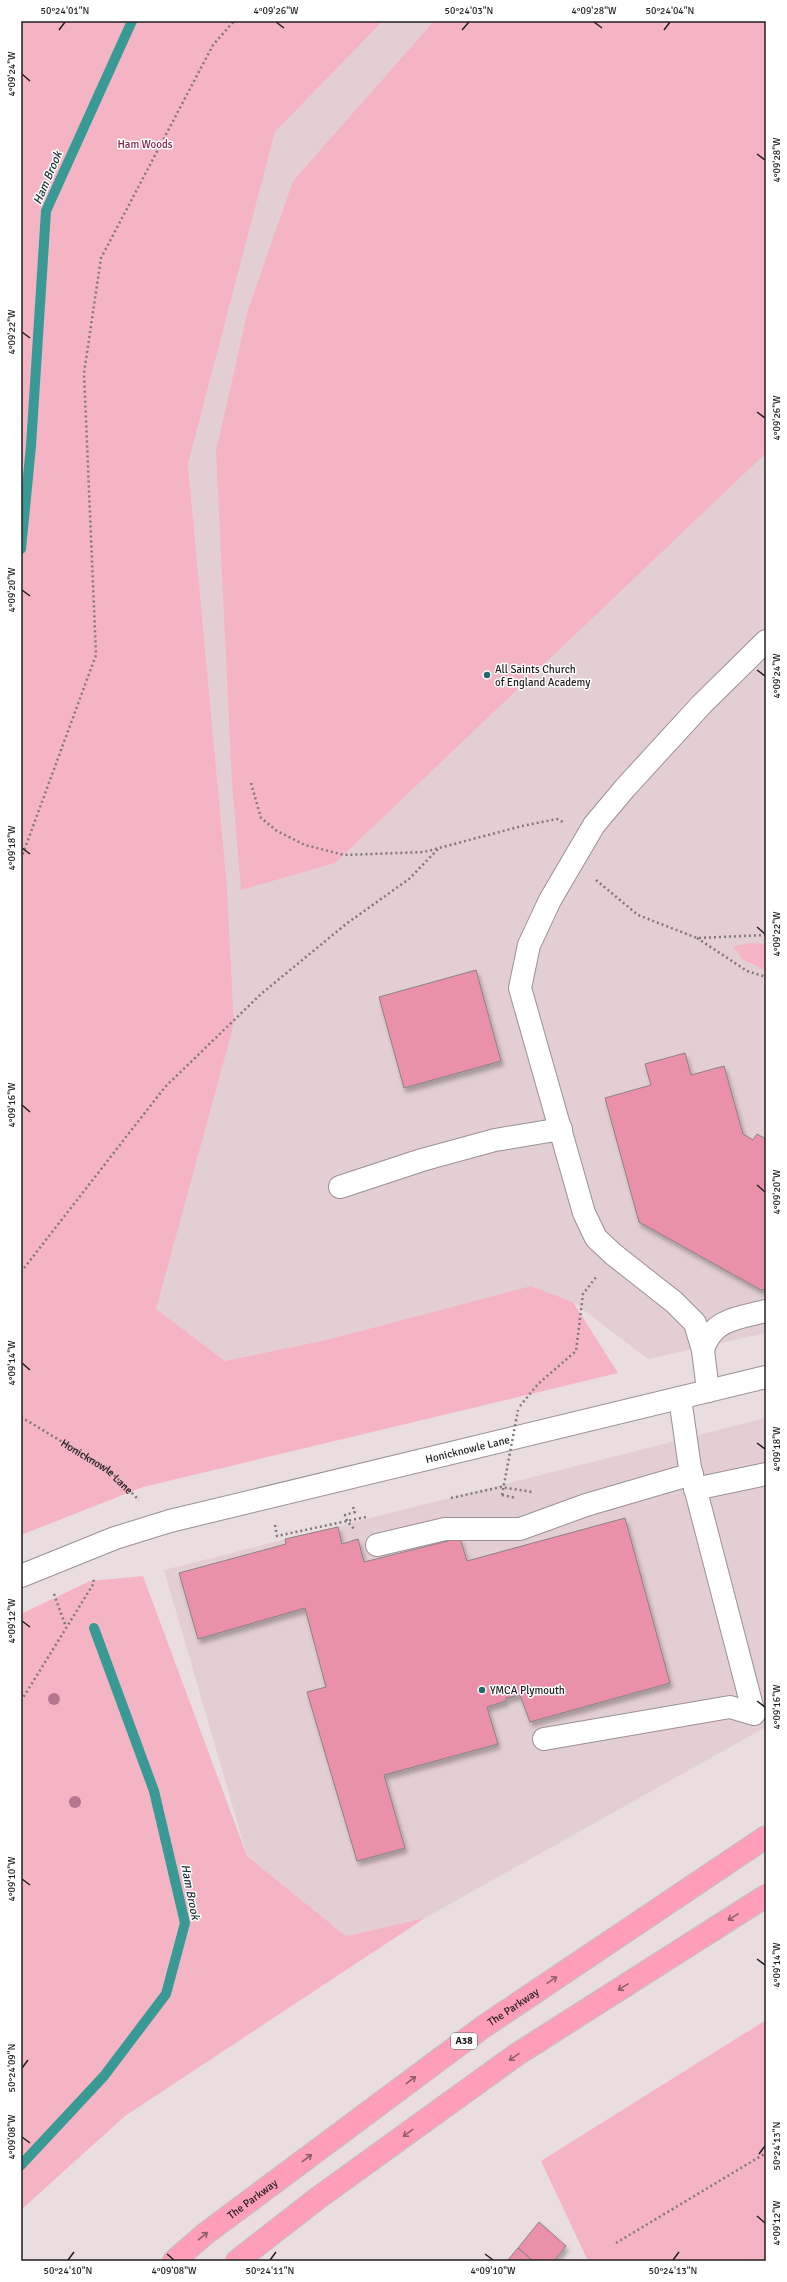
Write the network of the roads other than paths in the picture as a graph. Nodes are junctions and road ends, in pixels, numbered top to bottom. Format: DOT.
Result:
graph roads {
  1 [pos="766,641"];
  2 [pos="560,1129"];
  3 [pos="340,1187"];
  4 [pos="766,1311"];
  5 [pos="703,1350"];
  6 [pos="766,1377"];
  7 [pos="708,1391"];
  8 [pos="680,1398"];
  9 [pos="766,1474"];
  10 [pos="693,1482"];
  11 [pos="377,1545"];
  12 [pos="21,1576"];
  13 [pos="760,1711"];
  14 [pos="544,1739"];
  15 [pos="766,1837"];
  16 [pos="766,1896"];
  17 [pos="174,2261"];
  18 [pos="237,2261"];
  1 -- 2 [label="street"];
  2 -- 3 [label="street"];
  2 -- 5 [label="street"];
  4 -- 5 [label="street"];
  5 -- 7 [label="street"];
  6 -- 7 [label="street, Honicknowle Lane"];
  7 -- 8 [label="street, Honicknowle Lane"];
  8 -- 10 [label="street"];
  8 -- 12 [label="street, Honicknowle Lane"];
  9 -- 10 [label="street"];
  10 -- 11 [label="street"];
  10 -- 13 [label="street"];
  13 -- 14 [label="street"];
  17 -- 15 [label="highway, The Parkway / A38, one-way"];
  16 -- 18 [label="highway, one-way"];
}
